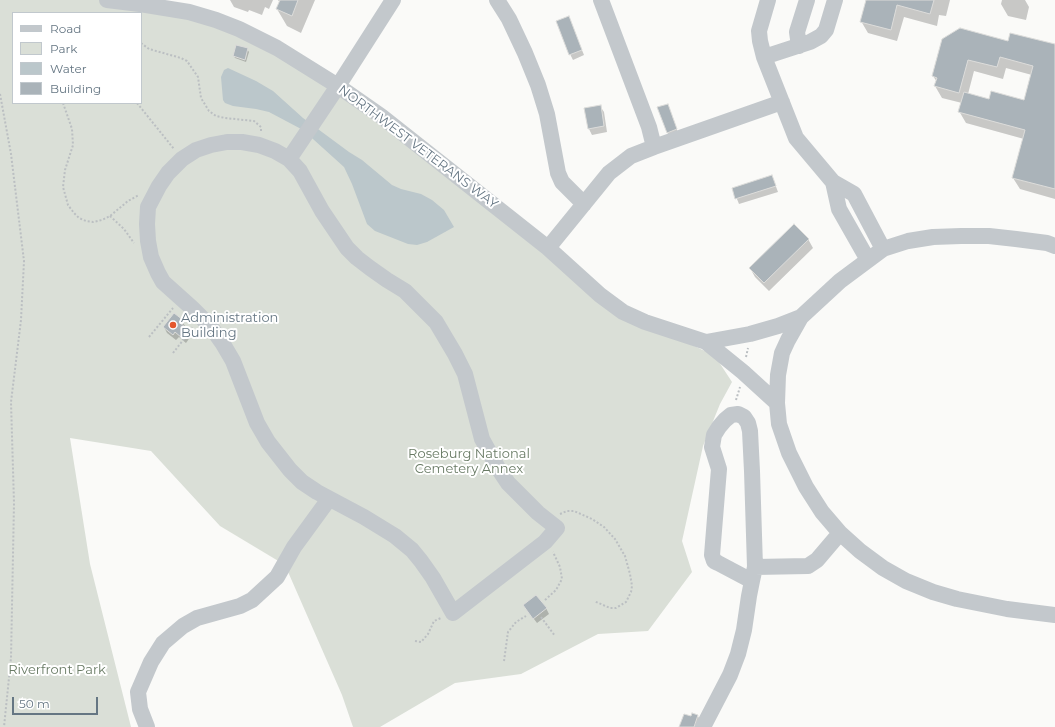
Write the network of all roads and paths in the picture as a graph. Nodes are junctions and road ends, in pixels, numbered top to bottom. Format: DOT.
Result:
graph roads {
  1 [pos="107,0"];
  2 [pos="393,0"];
  3 [pos="497,0"];
  4 [pos="601,0"];
  5 [pos="768,0"];
  6 [pos="807,0"];
  7 [pos="835,0"];
  8 [pos="142,44"];
  9 [pos="799,46"];
  10 [pos="764,57"];
  11 [pos="338,86"];
  12 [pos="0,94"];
  13 [pos="782,102"];
  14 [pos="63,104"];
  15 [pos="138,104"];
  16 [pos="259,145"];
  17 [pos="654,147"];
  18 [pos="182,159"];
  19 [pos="289,159"];
  20 [pos="833,182"];
  21 [pos="140,194"];
  22 [pos="584,204"];
  23 [pos="110,216"];
  24 [pos="118,222"];
  25 [pos="1055,246"];
  26 [pos="548,248"];
  27 [pos="883,249"];
  28 [pos="868,260"];
  29 [pos="181,298"];
  30 [pos="801,317"];
  31 [pos="192,322"];
  32 [pos="149,337"];
  33 [pos="706,342"];
  34 [pos="173,353"];
  35 [pos="777,403"];
  36 [pos="329,500"];
  37 [pos="551,523"];
  38 [pos="840,533"];
  39 [pos="545,542"];
  40 [pos="753,574"];
  41 [pos="545,600"];
  42 [pos="594,601"];
  43 [pos="453,613"];
  44 [pos="1055,614"];
  45 [pos="526,616"];
  46 [pos="541,617"];
  47 [pos="556,636"];
  48 [pos="415,641"];
  49 [pos="504,661"];
  50 [pos="4,727"];
  51 [pos="147,727"];
  52 [pos="702,727"];
  1 -- 11 [label="street, NORTHWEST VETERANS WAY"];
  2 -- 11 [label="street"];
  3 -- 22 [label="street"];
  4 -- 17 [label="street"];
  5 -- 10 [label="street"];
  6 -- 9 [label="street"];
  7 -- 9 [label="street"];
  8 -- 16 [label="path"];
  9 -- 10 [label="street"];
  10 -- 13 [label="street"];
  11 -- 19 [label="street"];
  11 -- 26 [label="street, NORTHWEST VETERANS WAY"];
  12 -- 50 [label="path"];
  13 -- 17 [label="street"];
  13 -- 20 [label="street"];
  14 -- 23 [label="path"];
  15 -- 18 [label="path"];
  16 -- 18 [label="street"];
  16 -- 19 [label="street"];
  17 -- 22 [label="street"];
  18 -- 29 [label="street"];
  19 -- 37 [label="street"];
  20 -- 27 [label="street"];
  20 -- 28 [label="street"];
  21 -- 23 [label="path"];
  22 -- 26 [label="street"];
  23 -- 24 [label="path"];
  25 -- 27 [label="street, NORTHWEST VETERANS WAY"];
  26 -- 33 [label="street, NORTHWEST VETERANS WAY"];
  27 -- 28 [label="street, NORTHWEST VETERANS WAY"];
  28 -- 30 [label="street, NORTHWEST VETERANS WAY"];
  29 -- 32 [label="path"];
  29 -- 36 [label="street"];
  30 -- 33 [label="street, NORTHWEST VETERANS WAY"];
  30 -- 35 [label="street, NORTHWEST VETERANS WAY"];
  31 -- 34 [label="path"];
  33 -- 35 [label="street, NORTHWEST VETERANS WAY"];
  35 -- 38 [label="street, NORTHWEST VETERANS WAY"];
  36 -- 43 [label="street"];
  36 -- 51 [label="street"];
  37 -- 39 [label="street"];
  37 -- 42 [label="path"];
  38 -- 40 [label="street"];
  38 -- 44 [label="street, NORTHWEST VETERANS WAY"];
  39 -- 41 [label="path"];
  39 -- 43 [label="street"];
  40 -- 40 [label="street"];
  40 -- 52 [label="street"];
  43 -- 48 [label="path"];
  45 -- 49 [label="path"];
  46 -- 47 [label="path"];
}
